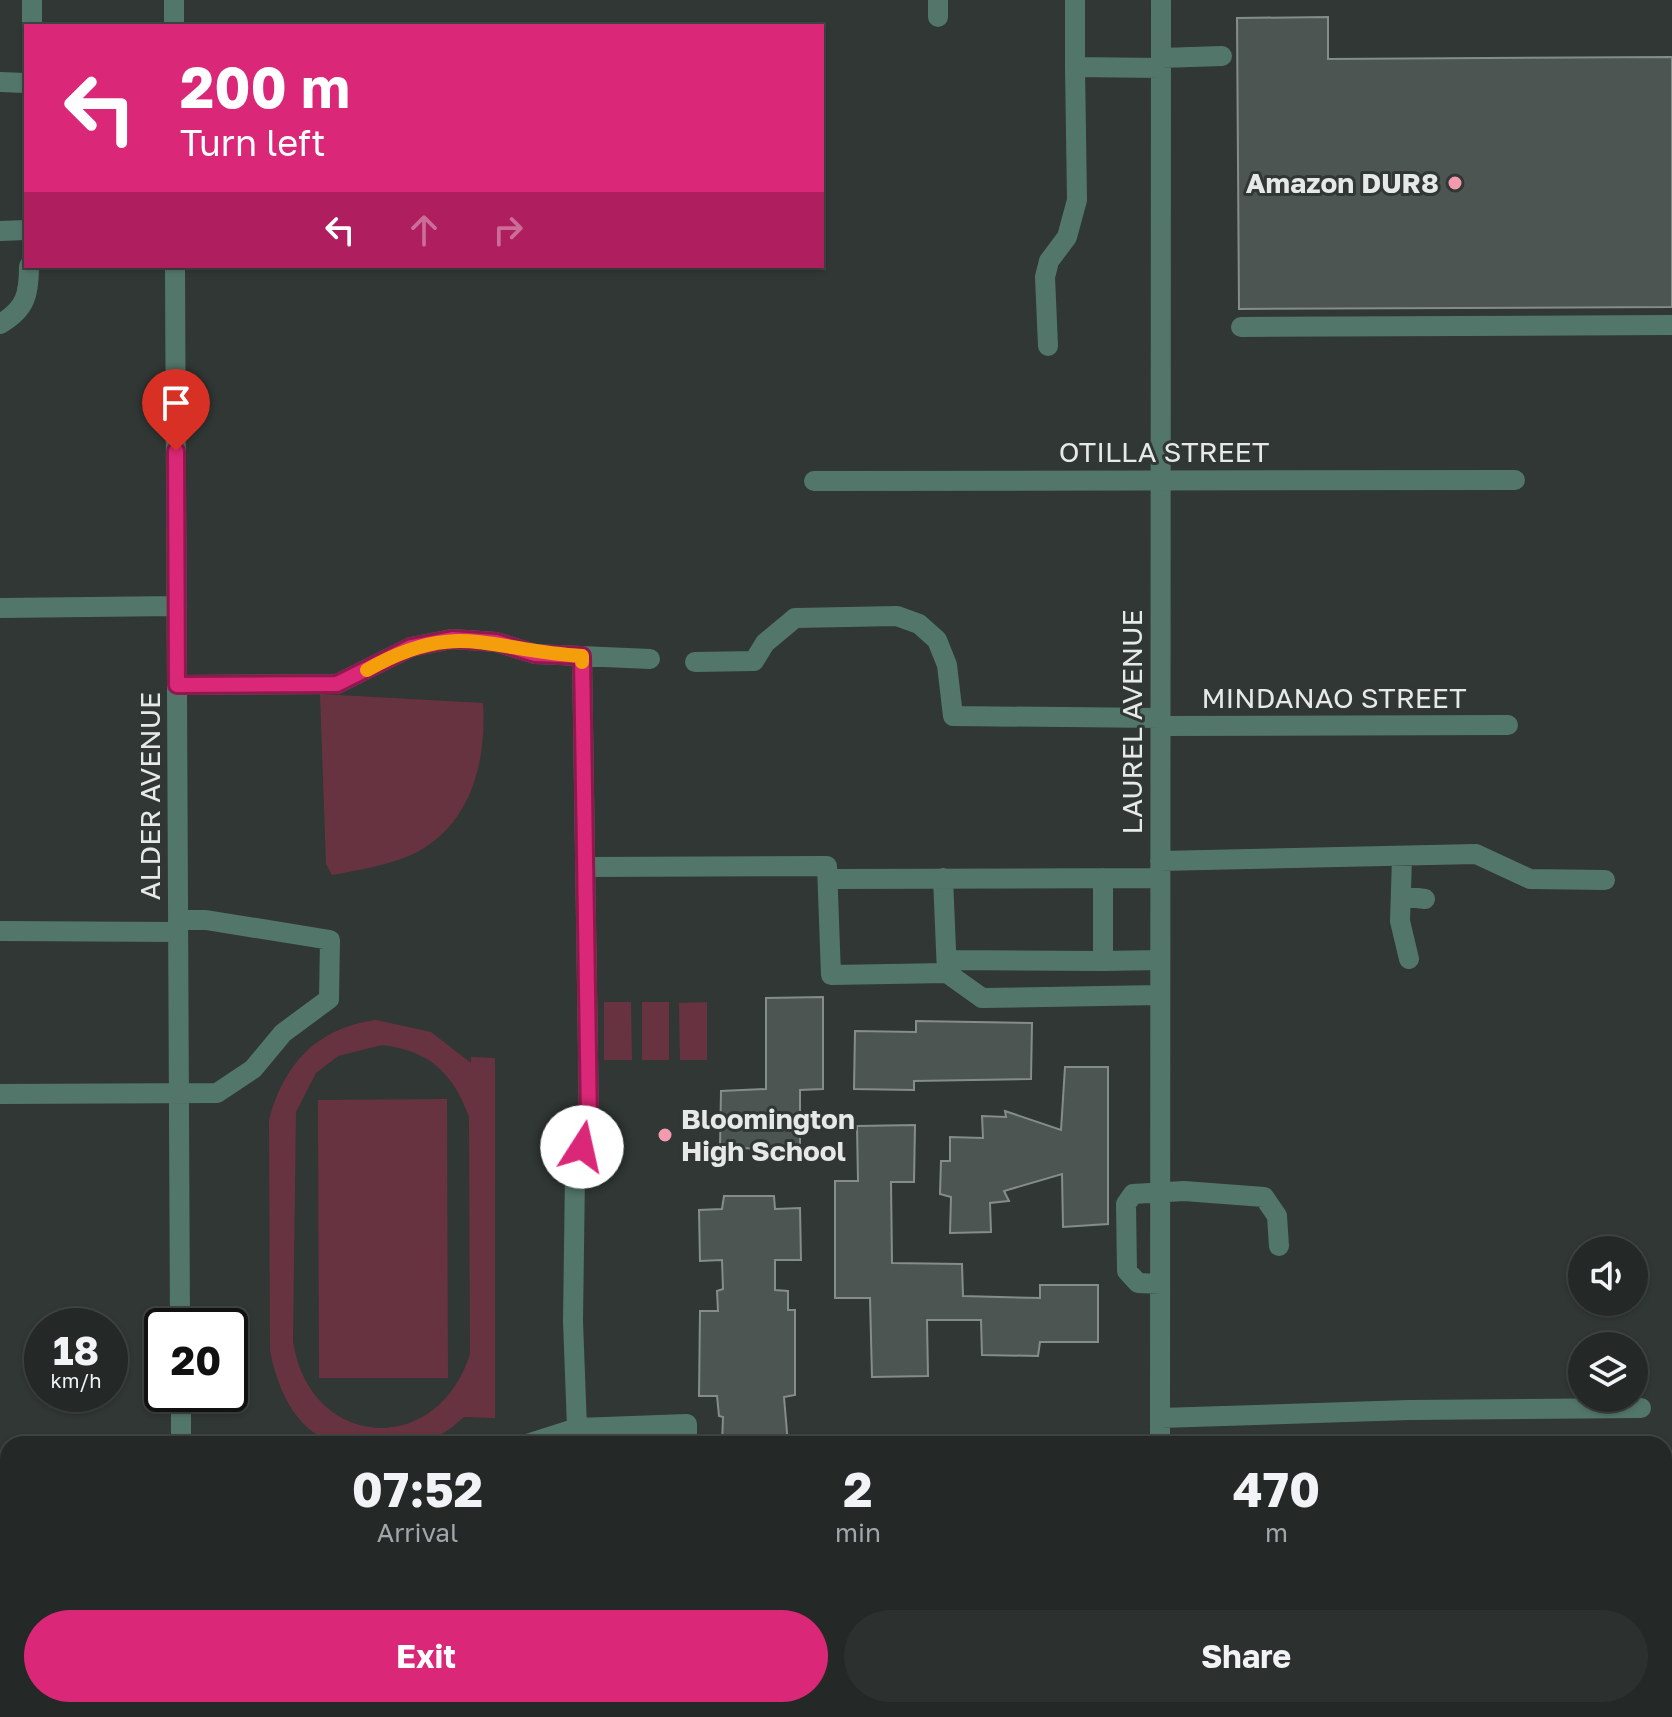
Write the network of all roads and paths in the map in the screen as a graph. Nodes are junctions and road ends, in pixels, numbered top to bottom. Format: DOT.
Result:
graph roads {
  1 [pos="32,0"];
  2 [pos="174,0"];
  3 [pos="1075,0"];
  4 [pos="1161,0"];
  5 [pos="32,24"];
  6 [pos="174,24"];
  7 [pos="1222,56"];
  8 [pos="1161,63"];
  9 [pos="1075,67"];
  10 [pos="0,82"];
  11 [pos="24,83"];
  12 [pos="24,230"];
  13 [pos="0,231"];
  14 [pos="29,268"];
  15 [pos="175,268"];
  16 [pos="0,324"];
  17 [pos="1672,325"];
  18 [pos="1241,327"];
  19 [pos="1048,346"];
  20 [pos="1158,480"];
  21 [pos="1515,480"];
  22 [pos="814,481"];
  23 [pos="177,606"];
  24 [pos="0,608"];
  25 [pos="582,656"];
  26 [pos="650,659"];
  27 [pos="695,662"];
  28 [pos="177,685"];
  29 [pos="1160,722"];
  30 [pos="1508,725"];
  31 [pos="1402,858"];
  32 [pos="585,867"];
  33 [pos="1160,870"];
  34 [pos="943,878"];
  35 [pos="1103,878"];
  36 [pos="828,879"];
  37 [pos="1605,880"];
  38 [pos="1402,896"];
  39 [pos="1425,899"];
  40 [pos="178,926"];
  41 [pos="0,931"];
  42 [pos="1409,959"];
  43 [pos="1160,960"];
  44 [pos="1103,961"];
  45 [pos="947,966"];
  46 [pos="1160,995"];
  47 [pos="0,1094"];
  48 [pos="180,1094"];
  49 [pos="1160,1192"];
  50 [pos="1279,1246"];
  51 [pos="1160,1284"];
  52 [pos="180,1308"];
  53 [pos="1568,1409"];
  54 [pos="181,1412"];
  55 [pos="1160,1418"];
  56 [pos="577,1428"];
  57 [pos="181,1436"];
  58 [pos="552,1436"];
  59 [pos="687,1436"];
  60 [pos="1160,1436"];
  1 -- 5 [label="street"];
  2 -- 6 [label="street"];
  3 -- 9 [label="street"];
  4 -- 8 [label="street, LAUREL AVENUE"];
  7 -- 8 [label="street"];
  8 -- 9 [label="street"];
  8 -- 20 [label="street, LAUREL AVENUE"];
  9 -- 19 [label="street"];
  10 -- 11 [label="street"];
  12 -- 13 [label="street"];
  14 -- 16 [label="street"];
  15 -- 23 [label="street, ALDER AVENUE"];
  17 -- 18 [label="street"];
  20 -- 21 [label="street, OTILLA STREET"];
  20 -- 22 [label="street, OTILLA STREET"];
  20 -- 29 [label="street, LAUREL AVENUE"];
  23 -- 24 [label="street"];
  23 -- 28 [label="street, ALDER AVENUE"];
  25 -- 26 [label="street"];
  25 -- 28 [label="street"];
  25 -- 32 [label="street"];
  27 -- 29 [label="street, MINDANAO STREET"];
  28 -- 40 [label="street, ALDER AVENUE"];
  29 -- 30 [label="street, MINDANAO STREET"];
  29 -- 33 [label="street, LAUREL AVENUE"];
  31 -- 33 [label="street"];
  31 -- 37 [label="street"];
  31 -- 38 [label="street"];
  32 -- 36 [label="street"];
  32 -- 56 [label="street"];
  33 -- 35 [label="street"];
  33 -- 43 [label="street, LAUREL AVENUE"];
  34 -- 35 [label="street"];
  34 -- 36 [label="street"];
  34 -- 45 [label="street"];
  35 -- 44 [label="street"];
  36 -- 45 [label="street"];
  38 -- 39 [label="street"];
  38 -- 42 [label="street"];
  40 -- 41 [label="street"];
  40 -- 48 [label="street, ALDER AVENUE"];
  40 -- 48 [label="street"];
  43 -- 44 [label="street"];
  43 -- 46 [label="street, LAUREL AVENUE"];
  44 -- 45 [label="street"];
  45 -- 46 [label="street"];
  46 -- 49 [label="street, LAUREL AVENUE"];
  47 -- 48 [label="street"];
  48 -- 52 [label="street, ALDER AVENUE"];
  49 -- 50 [label="street"];
  49 -- 51 [label="street, LAUREL AVENUE"];
  49 -- 51 [label="street"];
  51 -- 55 [label="street, LAUREL AVENUE"];
  53 -- 55 [label="street"];
  54 -- 57 [label="street"];
  55 -- 60 [label="street, LAUREL AVENUE"];
  56 -- 58 [label="street"];
  56 -- 59 [label="street"];
}
